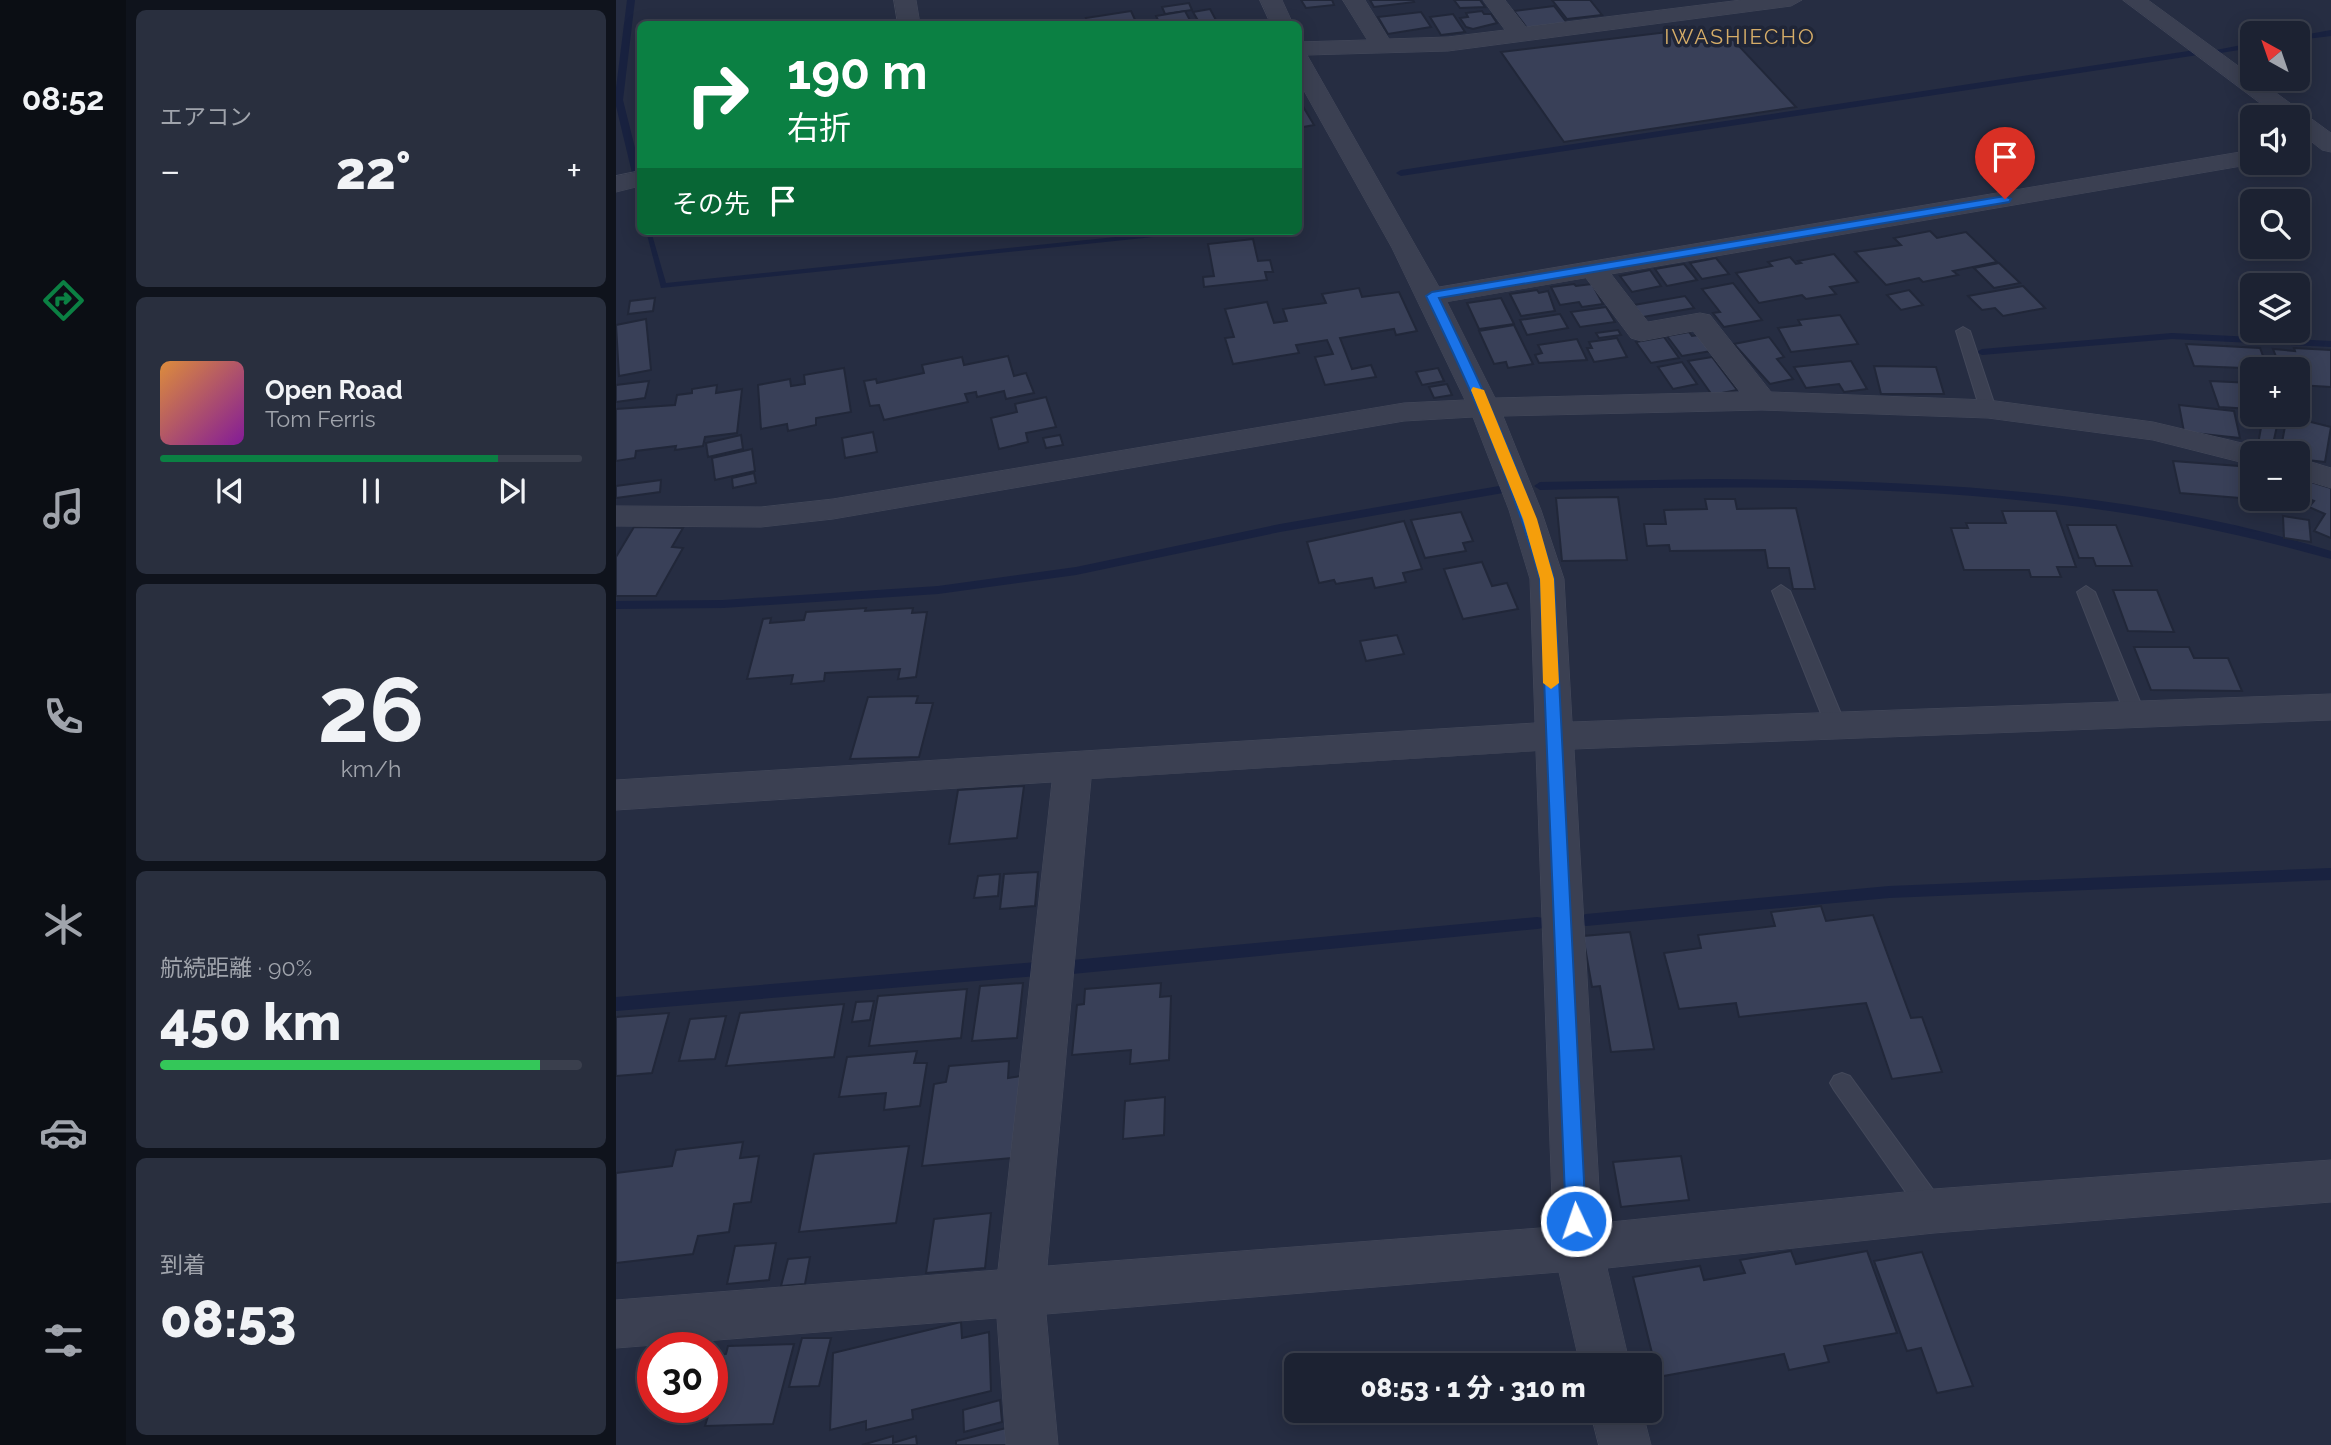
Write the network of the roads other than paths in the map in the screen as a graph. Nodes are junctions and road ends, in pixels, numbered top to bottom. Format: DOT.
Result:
graph roads {
  1 [pos="905,0"];
  2 [pos="1271,0"];
  3 [pos="1354,0"];
  4 [pos="1494,0"];
  5 [pos="1791,0"];
  6 [pos="2134,0"];
  7 [pos="908,21"];
  8 [pos="1281,21"];
  9 [pos="1520,35"];
  10 [pos="1382,47"];
  11 [pos="1302,49"];
  12 [pos="1302,66"];
  13 [pos="2277,105"];
  14 [pos="2310,129"];
  15 [pos="2331,144"];
  16 [pos="2310,148"];
  17 [pos="2240,159"];
  18 [pos="637,180"];
  19 [pos="616,184"];
  20 [pos="1593,269"];
  21 [pos="1432,296"];
  22 [pos="1963,331"];
  23 [pos="1762,401"];
  24 [pos="1987,409"];
  25 [pos="1488,410"];
  26 [pos="2240,452"];
  27 [pos="2310,472"];
  28 [pos="2331,478"];
  29 [pos="616,516"];
  30 [pos="1781,591"];
  31 [pos="2087,592"];
  32 [pos="2331,706"];
  33 [pos="2135,714"];
  34 [pos="1836,726"];
  35 [pos="1553,736"];
  36 [pos="1073,766"];
  37 [pos="616,795"];
  38 [pos="1842,1083"];
  39 [pos="2331,1181"];
  40 [pos="1934,1211"];
  41 [pos="1577,1248"];
  42 [pos="1020,1290"];
  43 [pos="616,1324"];
  44 [pos="1602,1353"];
  45 [pos="1619,1423"];
  46 [pos="1032,1445"];
  47 [pos="1625,1445"];
  1 -- 7 [label="street"];
  2 -- 8 [label="street"];
  3 -- 10 [label="street"];
  4 -- 9 [label="street"];
  5 -- 9 [label="street"];
  6 -- 13 [label="street"];
  9 -- 10 [label="street"];
  10 -- 11 [label="street"];
  12 -- 21 [label="street"];
  14 -- 15 [label="street"];
  15 -- 16 [label="street"];
  17 -- 20 [label="street"];
  18 -- 19 [label="street"];
  20 -- 21 [label="street"];
  20 -- 23 [label="street"];
  21 -- 25 [label="street"];
  22 -- 24 [label="lane"];
  23 -- 24 [label="street"];
  23 -- 25 [label="street"];
  24 -- 26 [label="street"];
  25 -- 29 [label="street"];
  25 -- 35 [label="street"];
  27 -- 28 [label="street"];
  30 -- 34 [label="lane"];
  31 -- 33 [label="lane"];
  32 -- 33 [label="street"];
  33 -- 34 [label="street"];
  34 -- 35 [label="street"];
  35 -- 36 [label="street"];
  35 -- 41 [label="street"];
  36 -- 37 [label="street"];
  36 -- 42 [label="street"];
  38 -- 40 [label="lane"];
  39 -- 40 [label="street"];
  40 -- 41 [label="street"];
  41 -- 42 [label="street"];
  41 -- 44 [label="street"];
  42 -- 43 [label="street"];
  42 -- 46 [label="street"];
  45 -- 47 [label="street"];
}
